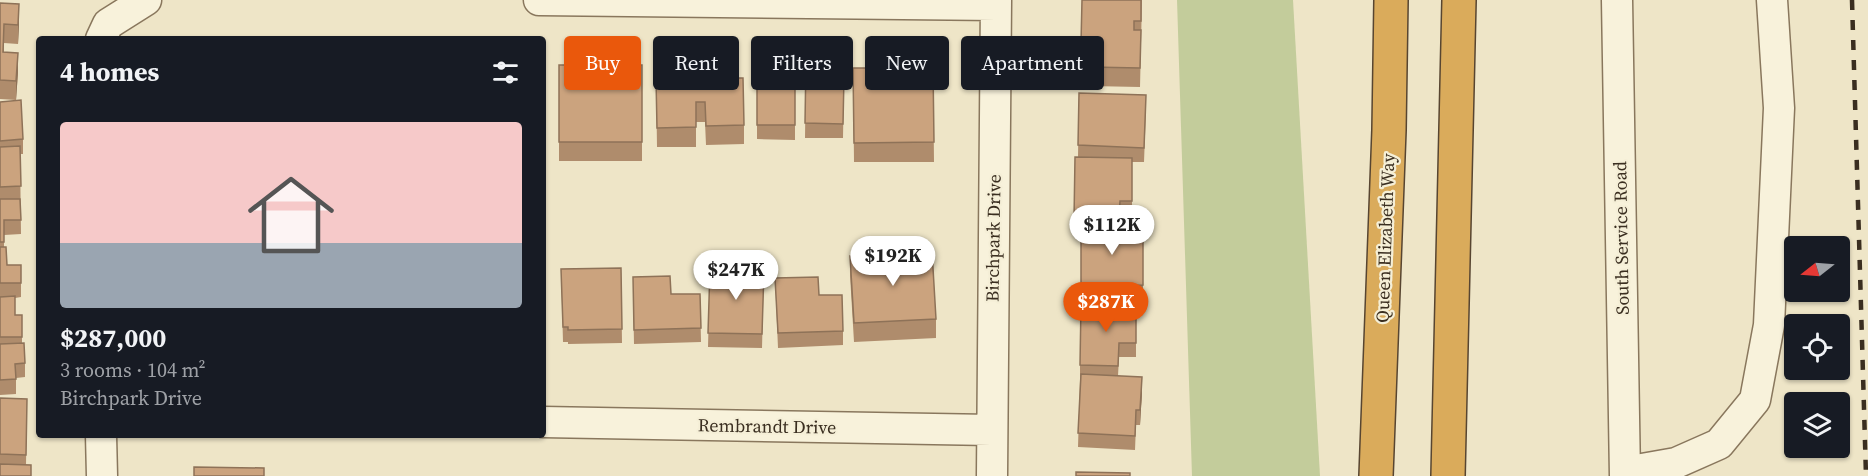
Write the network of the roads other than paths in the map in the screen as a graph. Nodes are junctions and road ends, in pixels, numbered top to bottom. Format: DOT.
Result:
graph roads {
  1 [pos="146,0"];
  2 [pos="539,0"];
  3 [pos="1391,0"];
  4 [pos="1459,0"];
  5 [pos="1617,0"];
  6 [pos="1772,0"];
  7 [pos="996,3"];
  8 [pos="102,36"];
  9 [pos="546,422"];
  10 [pos="991,430"];
  11 [pos="101,438"];
  12 [pos="1625,474"];
  13 [pos="102,476"];
  14 [pos="992,476"];
  15 [pos="1376,476"];
  16 [pos="1448,476"];
  1 -- 8 [label="street"];
  2 -- 7 [label="street"];
  3 -- 15 [label="highway, Queen Elizabeth Way"];
  4 -- 16 [label="highway"];
  5 -- 12 [label="street, South Service Road"];
  6 -- 12 [label="street"];
  7 -- 10 [label="street, Birchpark Drive"];
  9 -- 10 [label="street, Rembrandt Drive"];
  10 -- 14 [label="street, Birchpark Drive"];
  11 -- 13 [label="street"];
}
